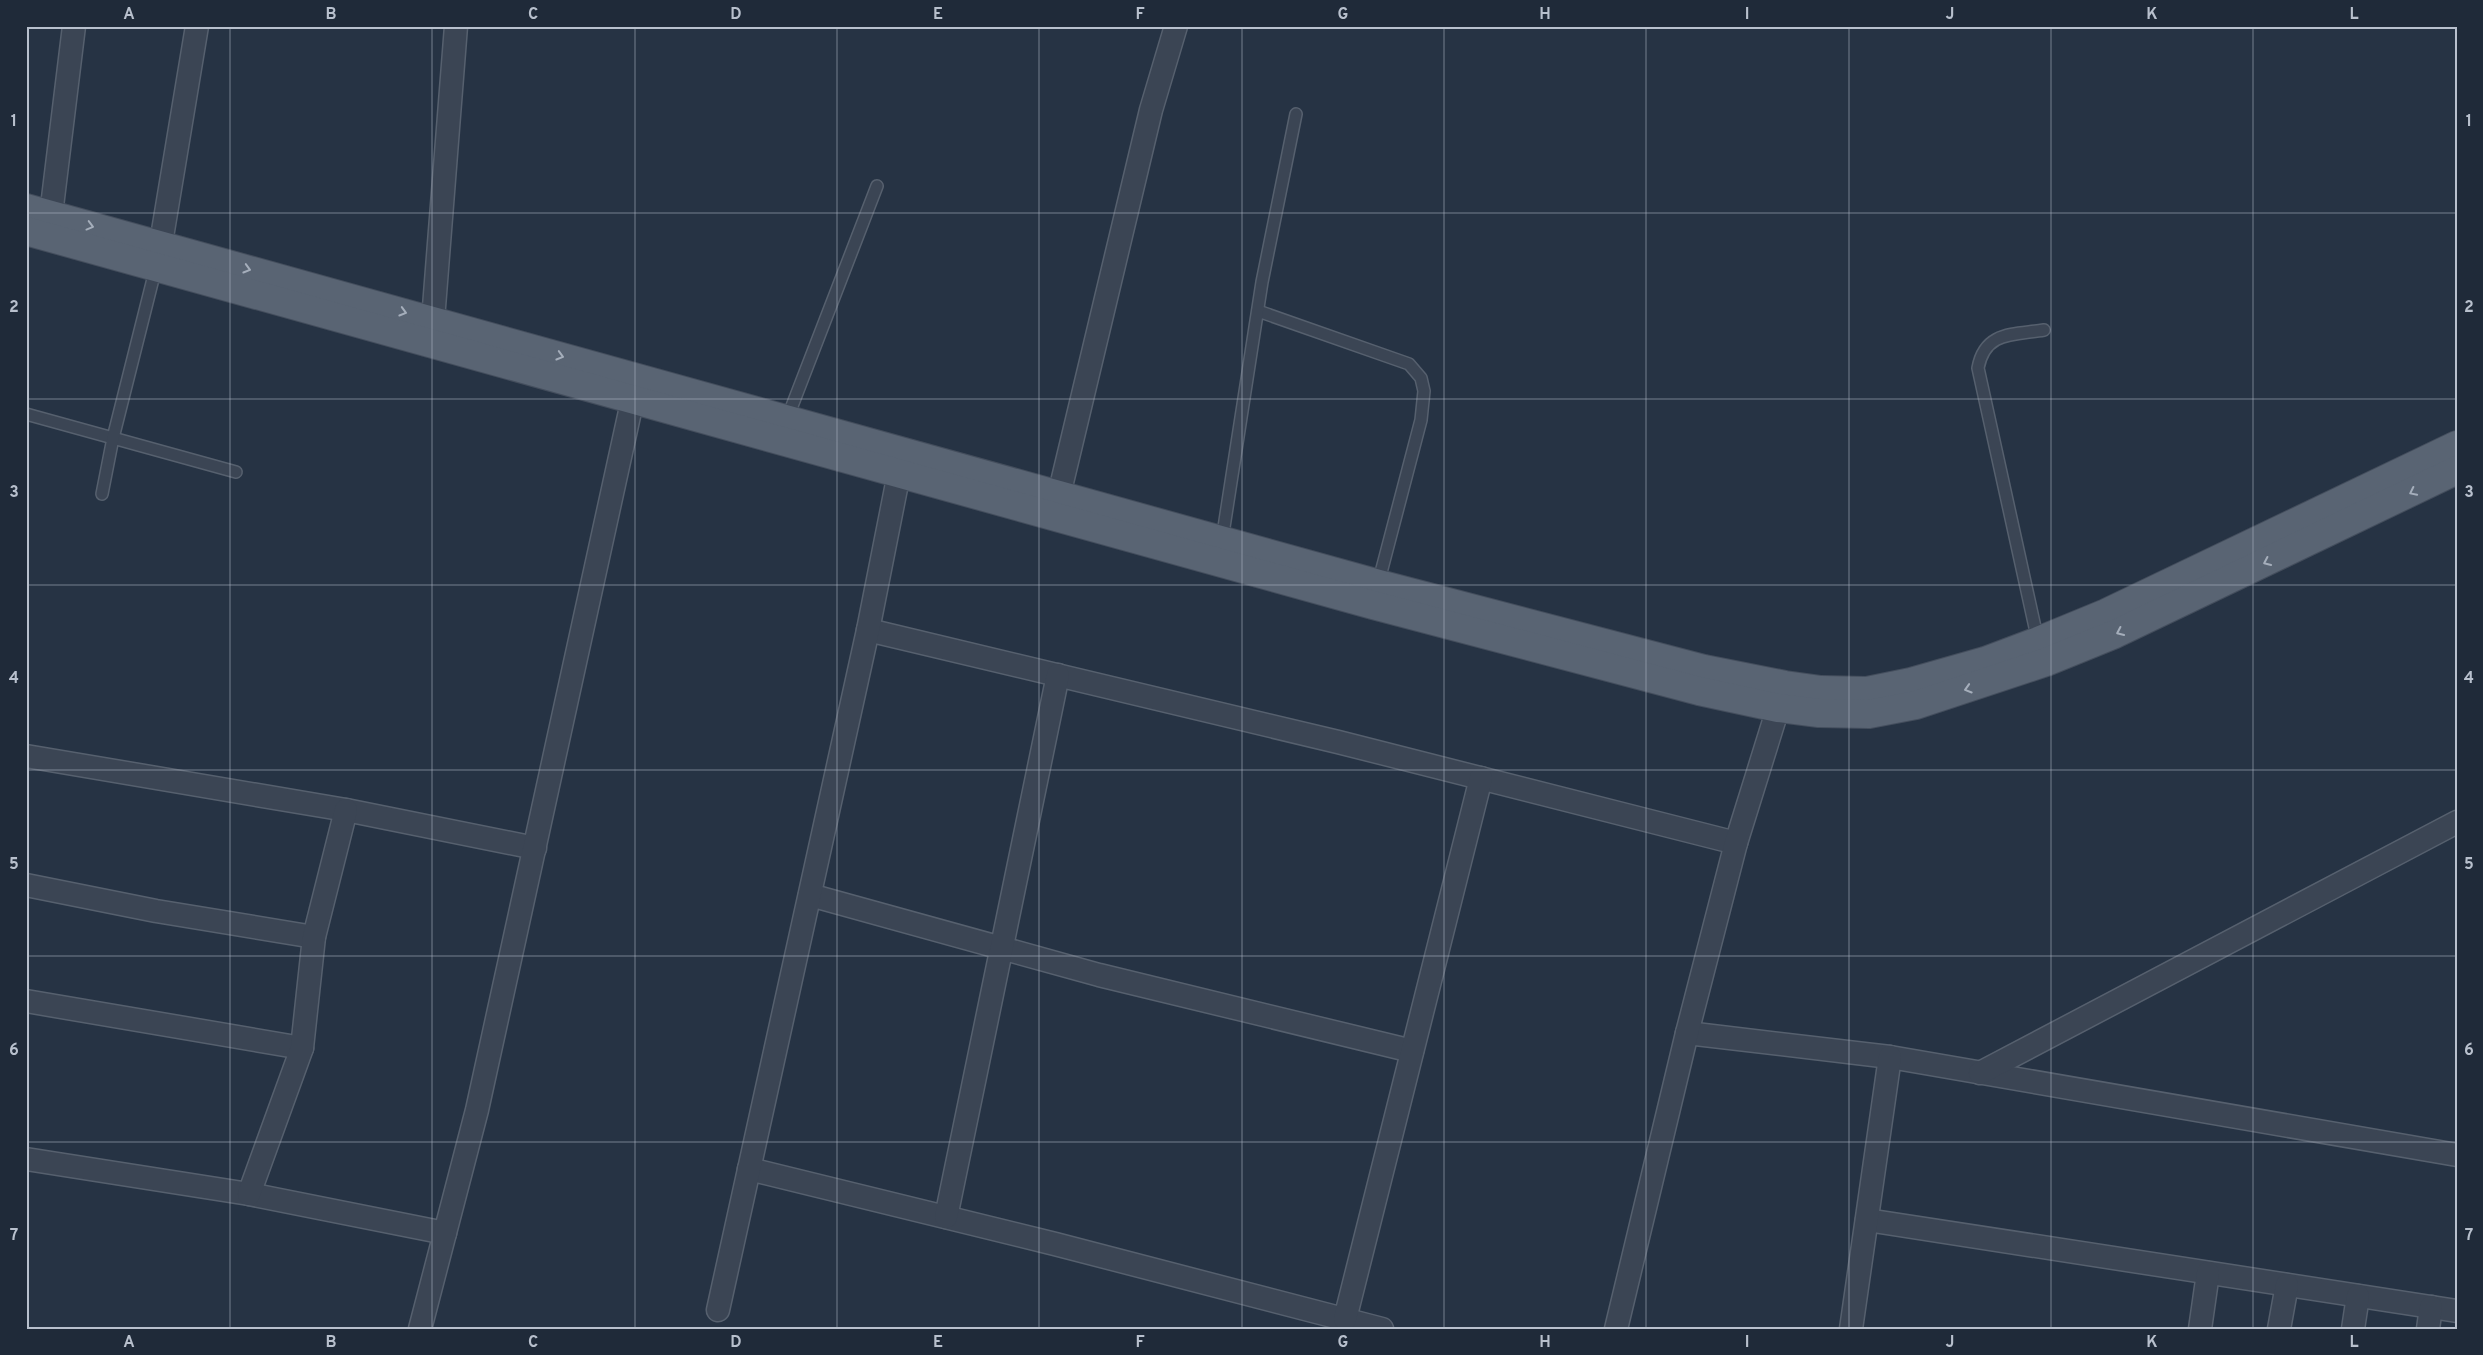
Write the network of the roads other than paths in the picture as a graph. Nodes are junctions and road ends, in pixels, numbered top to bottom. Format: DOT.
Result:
graph roads {
  1 [pos="74,26"];
  2 [pos="197,26"];
  3 [pos="456,26"];
  4 [pos="1176,26"];
  5 [pos="1296,114"];
  6 [pos="877,186"];
  7 [pos="38,223"];
  8 [pos="159,256"];
  9 [pos="1258,311"];
  10 [pos="433,320"];
  11 [pos="2044,330"];
  12 [pos="635,388"];
  13 [pos="26,414"];
  14 [pos="787,419"];
  15 [pos="112,438"];
  16 [pos="2457,445"];
  17 [pos="901,463"];
  18 [pos="2457,470"];
  19 [pos="236,472"];
  20 [pos="102,494"];
  21 [pos="1059,495"];
  22 [pos="1222,540"];
  23 [pos="1376,594"];
  24 [pos="868,630"];
  25 [pos="2038,642"];
  26 [pos="1058,676"];
  27 [pos="1782,696"];
  28 [pos="26,756"];
  29 [pos="1481,778"];
  30 [pos="346,810"];
  31 [pos="2457,822"];
  32 [pos="1736,843"];
  33 [pos="535,848"];
  34 [pos="26,885"];
  35 [pos="810,895"];
  36 [pos="314,938"];
  37 [pos="1002,948"];
  38 [pos="26,1001"];
  39 [pos="1687,1033"];
  40 [pos="302,1048"];
  41 [pos="1412,1051"];
  42 [pos="1890,1057"];
  43 [pos="1980,1073"];
  44 [pos="2457,1156"];
  45 [pos="26,1159"];
  46 [pos="749,1169"];
  47 [pos="249,1194"];
  48 [pos="946,1217"];
  49 [pos="1867,1220"];
  50 [pos="445,1233"];
  51 [pos="2208,1273"];
  52 [pos="2287,1285"];
  53 [pos="2358,1296"];
  54 [pos="718,1310"];
  55 [pos="2457,1311"];
  56 [pos="2430,1318"];
  57 [pos="1345,1319"];
  58 [pos="1856,1328"];
  59 [pos="420,1329"];
  60 [pos="1382,1329"];
  61 [pos="1616,1329"];
  62 [pos="2200,1329"];
  63 [pos="2279,1329"];
  64 [pos="2353,1329"];
  1 -- 7 [label="street"];
  2 -- 8 [label="street"];
  3 -- 10 [label="street"];
  4 -- 21 [label="street"];
  5 -- 9 [label="lane"];
  6 -- 14 [label="lane"];
  7 -- 8 [label="main road"];
  8 -- 10 [label="main road, one-way"];
  8 -- 12 [label="main road"];
  8 -- 15 [label="lane"];
  9 -- 22 [label="lane"];
  9 -- 23 [label="lane"];
  10 -- 12 [label="main road, one-way"];
  11 -- 25 [label="lane"];
  12 -- 14 [label="main road"];
  12 -- 17 [label="main road"];
  12 -- 33 [label="street"];
  13 -- 15 [label="lane"];
  14 -- 17 [label="main road"];
  15 -- 19 [label="lane"];
  15 -- 20 [label="lane"];
  16 -- 25 [label="main road"];
  17 -- 21 [label="main road"];
  17 -- 23 [label="main road"];
  17 -- 24 [label="street"];
  18 -- 27 [label="main road, one-way"];
  21 -- 22 [label="main road"];
  22 -- 23 [label="main road"];
  23 -- 27 [label="main road"];
  24 -- 26 [label="street"];
  24 -- 35 [label="street"];
  25 -- 27 [label="main road"];
  26 -- 29 [label="street"];
  26 -- 37 [label="street"];
  27 -- 32 [label="street"];
  28 -- 30 [label="street"];
  29 -- 32 [label="street"];
  29 -- 41 [label="street"];
  30 -- 33 [label="street"];
  30 -- 36 [label="street"];
  31 -- 43 [label="street"];
  32 -- 39 [label="street"];
  33 -- 50 [label="street"];
  34 -- 36 [label="street"];
  35 -- 37 [label="street"];
  35 -- 46 [label="street"];
  36 -- 40 [label="street"];
  37 -- 41 [label="street"];
  37 -- 48 [label="street"];
  38 -- 40 [label="street"];
  39 -- 42 [label="street"];
  39 -- 61 [label="street"];
  40 -- 47 [label="street"];
  41 -- 57 [label="street"];
  42 -- 43 [label="street"];
  42 -- 49 [label="street"];
  43 -- 44 [label="street"];
  45 -- 47 [label="street"];
  46 -- 48 [label="street"];
  46 -- 54 [label="street"];
  47 -- 50 [label="street"];
  48 -- 57 [label="street"];
  49 -- 51 [label="street"];
  49 -- 58 [label="street"];
  50 -- 59 [label="street"];
  51 -- 52 [label="street"];
  51 -- 62 [label="street"];
  52 -- 53 [label="street"];
  52 -- 63 [label="street"];
  53 -- 56 [label="street"];
  53 -- 64 [label="street"];
  55 -- 56 [label="street"];
  57 -- 60 [label="street"];
}
